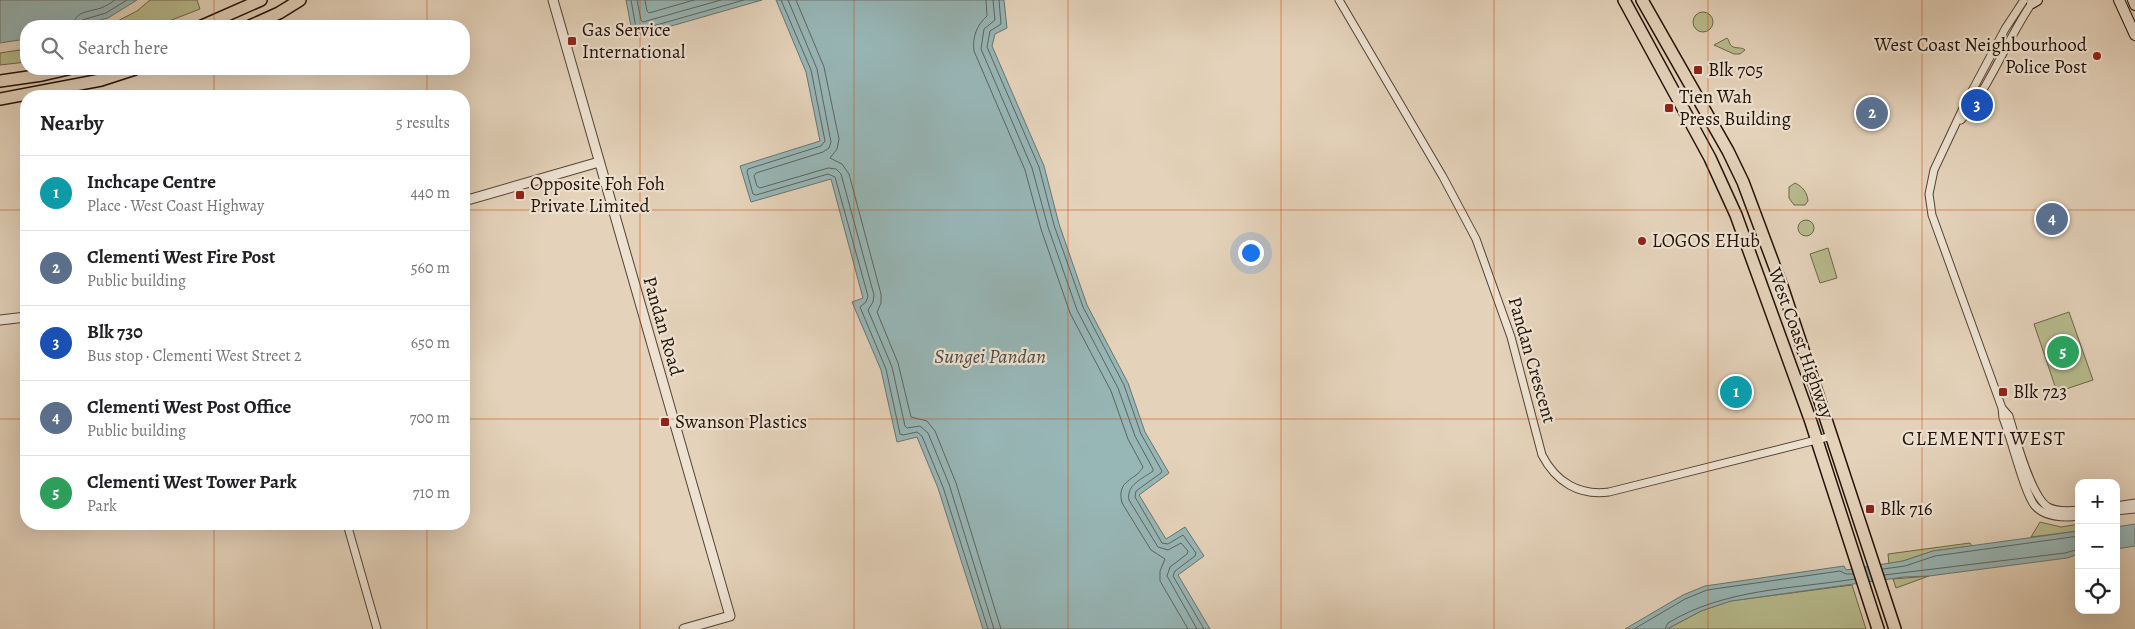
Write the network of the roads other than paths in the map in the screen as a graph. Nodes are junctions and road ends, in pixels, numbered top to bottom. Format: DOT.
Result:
graph roads {
  1 [pos="261,0"];
  2 [pos="300,0"];
  3 [pos="553,0"];
  4 [pos="1339,0"];
  5 [pos="1624,0"];
  6 [pos="1642,0"];
  7 [pos="2119,0"];
  8 [pos="2132,0"];
  9 [pos="2032,1"];
  10 [pos="2135,5"];
  11 [pos="1652,18"];
  12 [pos="216,20"];
  13 [pos="263,20"];
  14 [pos="1639,27"];
  15 [pos="2135,34"];
  16 [pos="35,75"];
  17 [pos="116,75"];
  18 [pos="19,78"];
  19 [pos="0,81"];
  20 [pos="26,90"];
  21 [pos="52,90"];
  22 [pos="20,96"];
  23 [pos="1,100"];
  24 [pos="599,162"];
  25 [pos="470,200"];
  26 [pos="20,318"];
  27 [pos="0,320"];
  28 [pos="2002,408"];
  29 [pos="1832,436"];
  30 [pos="1816,440"];
  31 [pos="2135,503"];
  32 [pos="2120,505"];
  33 [pos="2135,509"];
  34 [pos="2075,510"];
  35 [pos="2120,511"];
  36 [pos="2075,517"];
  37 [pos="349,530"];
  38 [pos="377,629"];
  39 [pos="684,629"];
  40 [pos="1878,629"];
  41 [pos="1895,629"];
  1 -- 12 [label="highway"];
  2 -- 13 [label="highway"];
  3 -- 24 [label="street, Pandan Road"];
  4 -- 30 [label="street, Pandan Crescent"];
  5 -- 14 [label="highway, West Coast Highway"];
  6 -- 11 [label="highway, West Coast Highway"];
  7 -- 15 [label="main road"];
  8 -- 10 [label="main road"];
  9 -- 28 [label="street"];
  11 -- 14 [label="highway"];
  11 -- 29 [label="highway, West Coast Highway"];
  14 -- 30 [label="highway, West Coast Highway"];
  16 -- 18 [label="highway"];
  17 -- 21 [label="highway"];
  18 -- 19 [label="highway"];
  18 -- 20 [label="highway"];
  22 -- 23 [label="highway"];
  24 -- 25 [label="street"];
  24 -- 39 [label="street, Pandan Road"];
  26 -- 27 [label="street"];
  28 -- 34 [label="street"];
  28 -- 36 [label="street"];
  29 -- 30 [label="street, Pandan Crescent"];
  29 -- 41 [label="highway, West Coast Highway"];
  30 -- 40 [label="highway, West Coast Highway"];
  31 -- 32 [label="street"];
  33 -- 35 [label="street"];
  37 -- 38 [label="street"];
}
